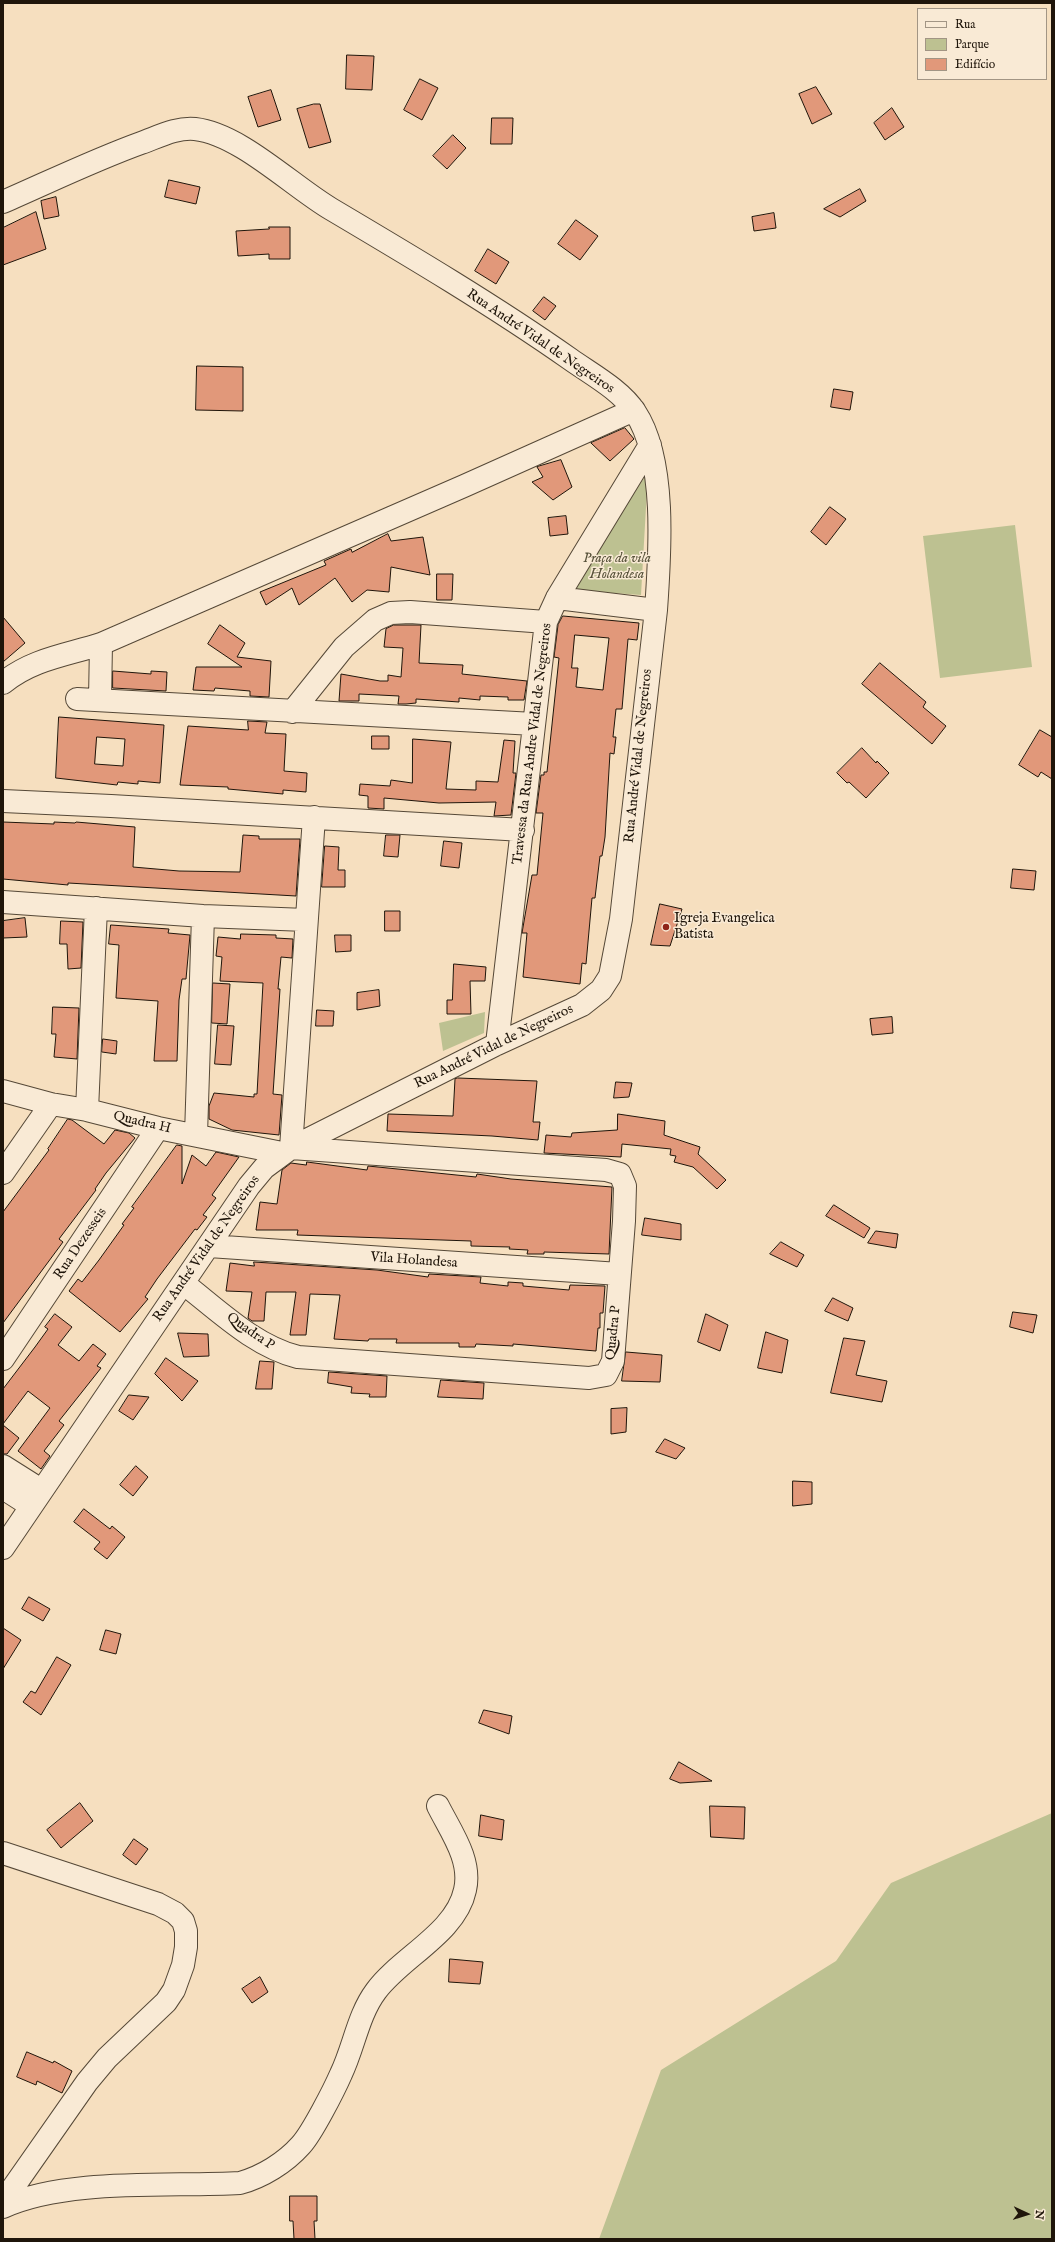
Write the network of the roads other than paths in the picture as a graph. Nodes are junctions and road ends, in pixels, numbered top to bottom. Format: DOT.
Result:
graph roads {
  1 [pos="3,202"];
  2 [pos="634,410"];
  3 [pos="650,446"];
  4 [pos="557,598"];
  5 [pos="656,610"];
  6 [pos="546,622"];
  7 [pos="101,644"];
  8 [pos="3,683"];
  9 [pos="76,699"];
  10 [pos="100,699"];
  11 [pos="292,712"];
  12 [pos="534,724"];
  13 [pos="3,801"];
  14 [pos="314,817"];
  15 [pos="523,830"];
  16 [pos="3,902"];
  17 [pos="96,908"];
  18 [pos="203,916"];
  19 [pos="306,920"];
  20 [pos="497,1044"];
  21 [pos="3,1091"];
  22 [pos="50,1104"];
  23 [pos="87,1110"];
  24 [pos="158,1128"];
  25 [pos="196,1135"];
  26 [pos="287,1150"];
  27 [pos="3,1173"];
  28 [pos="209,1246"];
  29 [pos="619,1274"];
  30 [pos="183,1282"];
  31 [pos="3,1359"];
  32 [pos="3,1466"];
  33 [pos="3,1488"];
  34 [pos="36,1498"];
  35 [pos="3,1548"];
  36 [pos="438,1806"];
  37 [pos="3,1853"];
  38 [pos="3,2202"];
  39 [pos="3,2207"];
  1 -- 2 [label="street, Rua André Vidal de Negreiros"];
  2 -- 3 [label="street, Rua André Vidal de Negreiros"];
  2 -- 7 [label="street"];
  3 -- 4 [label="street, Travessa da Rua Andre Vidal de Negreiros"];
  3 -- 5 [label="street, Rua André Vidal de Negreiros"];
  4 -- 5 [label="street"];
  4 -- 6 [label="street, Travessa da Rua Andre Vidal de Negreiros"];
  5 -- 20 [label="street, Rua André Vidal de Negreiros"];
  6 -- 11 [label="street"];
  6 -- 12 [label="street, Travessa da Rua Andre Vidal de Negreiros"];
  7 -- 8 [label="street"];
  7 -- 10 [label="street"];
  9 -- 10 [label="street"];
  10 -- 11 [label="street"];
  11 -- 12 [label="street"];
  12 -- 15 [label="street, Travessa da Rua Andre Vidal de Negreiros"];
  13 -- 14 [label="street"];
  14 -- 15 [label="street"];
  14 -- 19 [label="street"];
  15 -- 20 [label="street, Travessa da Rua Andre Vidal de Negreiros"];
  16 -- 17 [label="street"];
  17 -- 18 [label="street"];
  17 -- 23 [label="street"];
  18 -- 19 [label="street"];
  18 -- 25 [label="street"];
  19 -- 26 [label="street"];
  20 -- 26 [label="street, Rua André Vidal de Negreiros"];
  21 -- 22 [label="street, Quadra H"];
  22 -- 23 [label="street, Quadra H"];
  22 -- 27 [label="street"];
  23 -- 24 [label="street, Quadra H"];
  24 -- 25 [label="street, Quadra H"];
  24 -- 31 [label="street, Rua Dezesseis"];
  25 -- 26 [label="street, Quadra H"];
  26 -- 28 [label="street, Rua André Vidal de Negreiros"];
  26 -- 29 [label="street, Quadra P"];
  28 -- 29 [label="street, Vila Holandesa"];
  28 -- 30 [label="street, Rua André Vidal de Negreiros"];
  29 -- 30 [label="street, Quadra P"];
  30 -- 34 [label="street, Rua André Vidal de Negreiros"];
  32 -- 34 [label="street"];
  33 -- 34 [label="street"];
  34 -- 35 [label="street, Rua André Vidal de Negreiros"];
  36 -- 39 [label="street"];
  37 -- 38 [label="street"];
}
